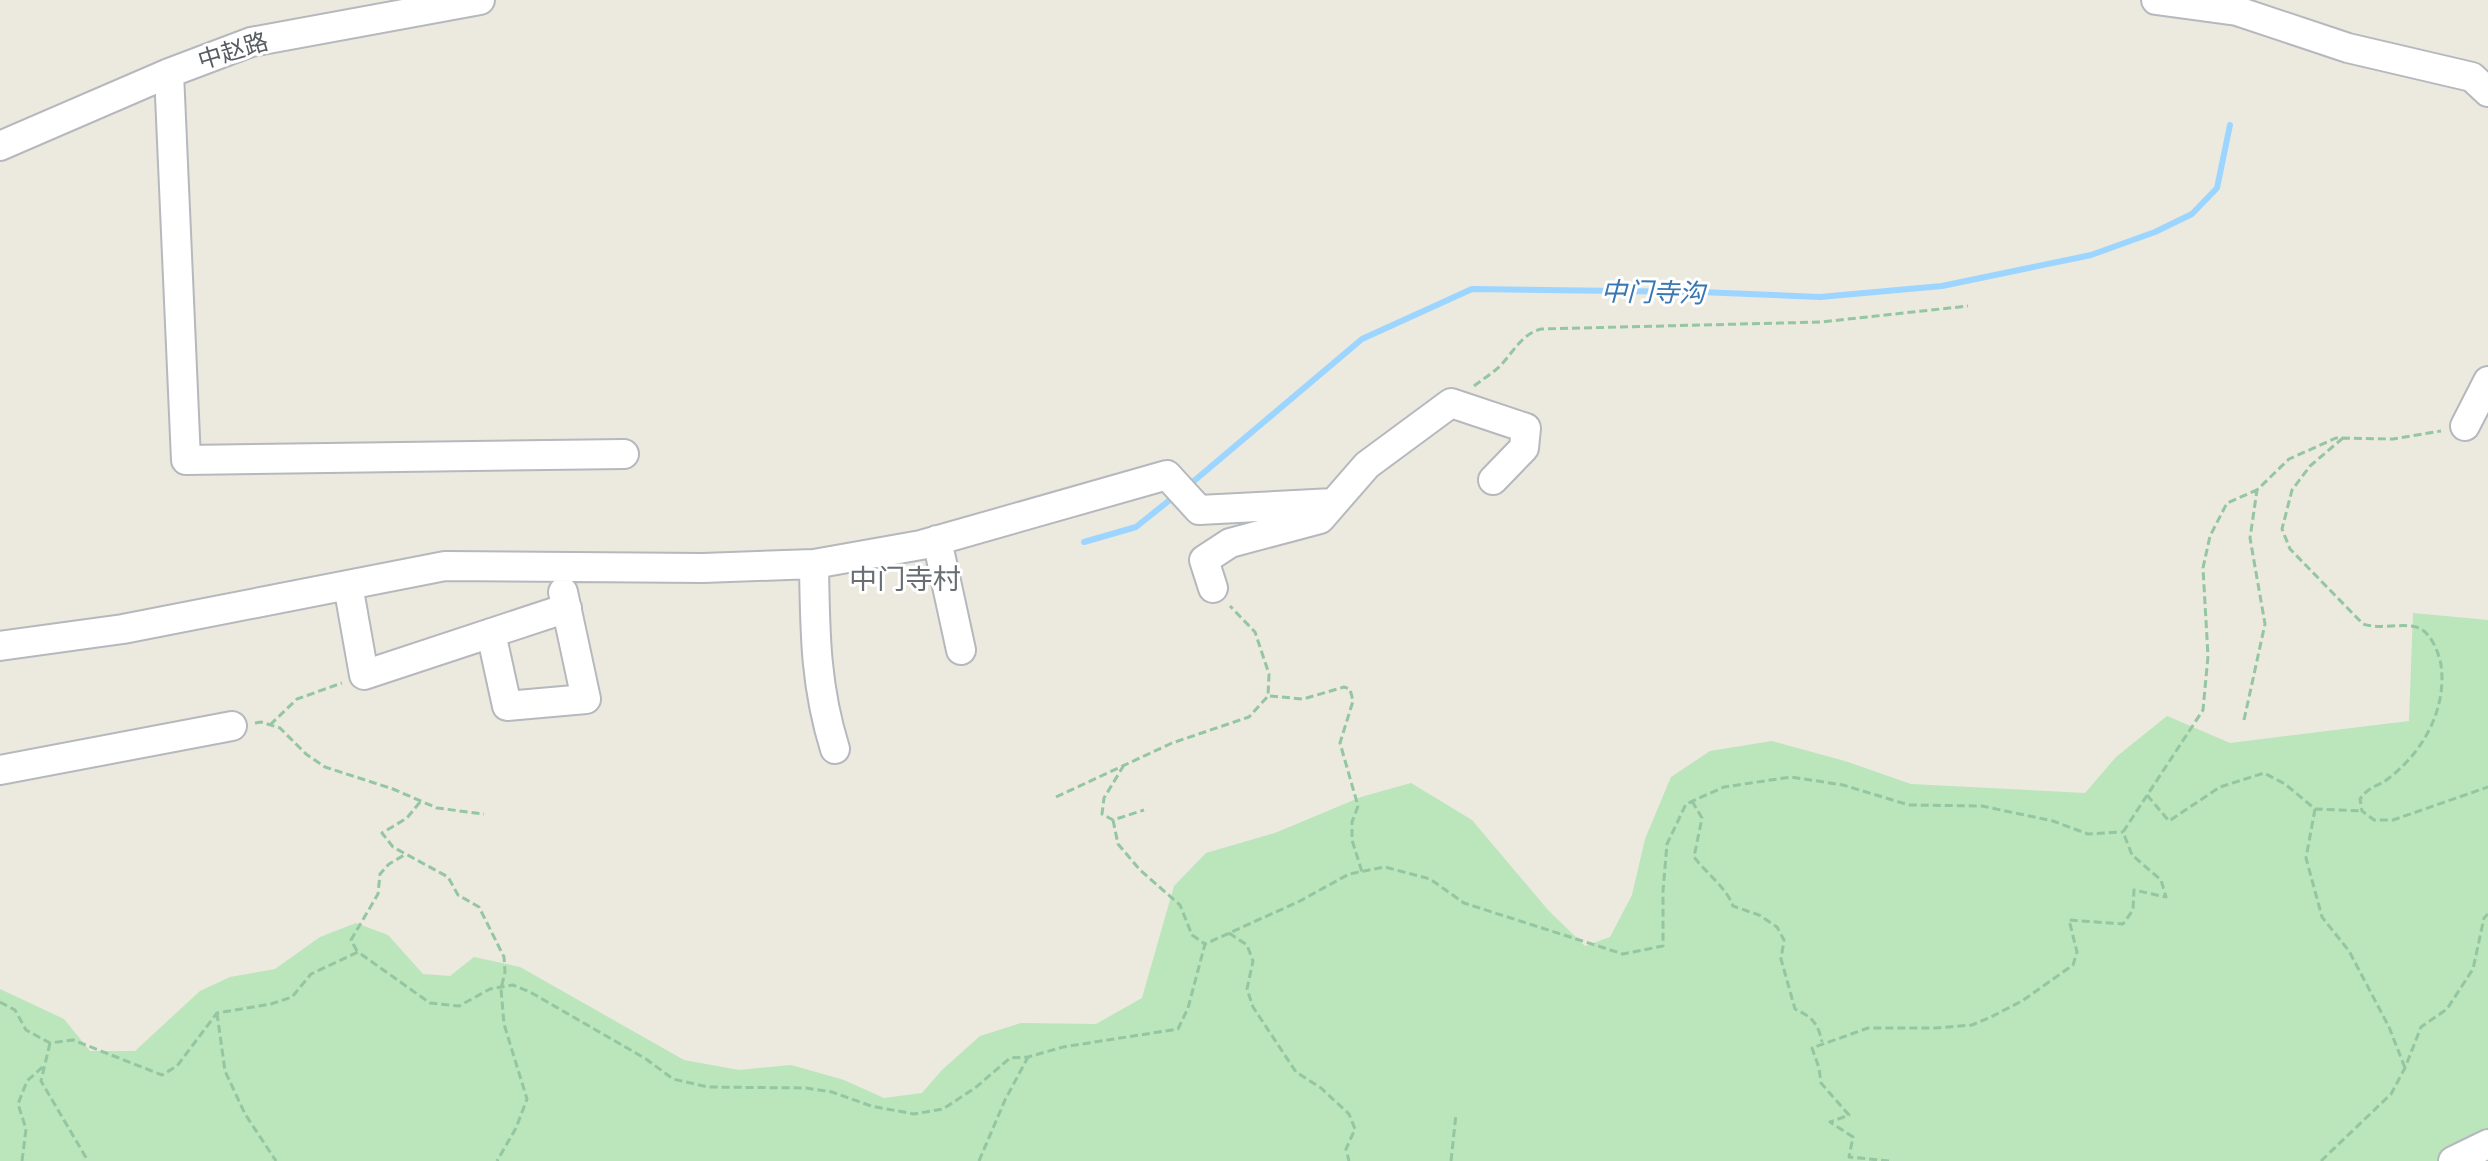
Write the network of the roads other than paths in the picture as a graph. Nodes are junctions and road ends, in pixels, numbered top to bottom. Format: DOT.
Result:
graph roads {
  1 [pos="480,0"];
  2 [pos="2156,0"];
  3 [pos="169,73"];
  4 [pos="2488,92"];
  5 [pos="0,146"];
  6 [pos="2488,381"];
  7 [pos="2465,426"];
  8 [pos="624,454"];
  9 [pos="1493,480"];
  10 [pos="1333,503"];
  11 [pos="937,540"];
  12 [pos="814,564"];
  13 [pos="558,568"];
  14 [pos="348,585"];
  15 [pos="1213,588"];
  16 [pos="567,608"];
  17 [pos="491,633"];
  18 [pos="0,646"];
  19 [pos="961,650"];
  20 [pos="232,726"];
  21 [pos="835,749"];
  22 [pos="0,770"];
  23 [pos="2488,1144"];
  24 [pos="2453,1161"];
  1 -- 3 [label="street, 中赵路"];
  2 -- 4 [label="street"];
  3 -- 5 [label="street, 中赵路"];
  3 -- 8 [label="street"];
  6 -- 7 [label="street"];
  9 -- 10 [label="street"];
  10 -- 11 [label="street"];
  10 -- 15 [label="street"];
  11 -- 12 [label="street"];
  11 -- 19 [label="street"];
  12 -- 13 [label="street"];
  12 -- 21 [label="street"];
  13 -- 14 [label="street"];
  13 -- 16 [label="street"];
  14 -- 17 [label="street"];
  14 -- 18 [label="street"];
  16 -- 17 [label="street"];
  16 -- 17 [label="street"];
  20 -- 22 [label="street"];
  23 -- 24 [label="street"];
}
